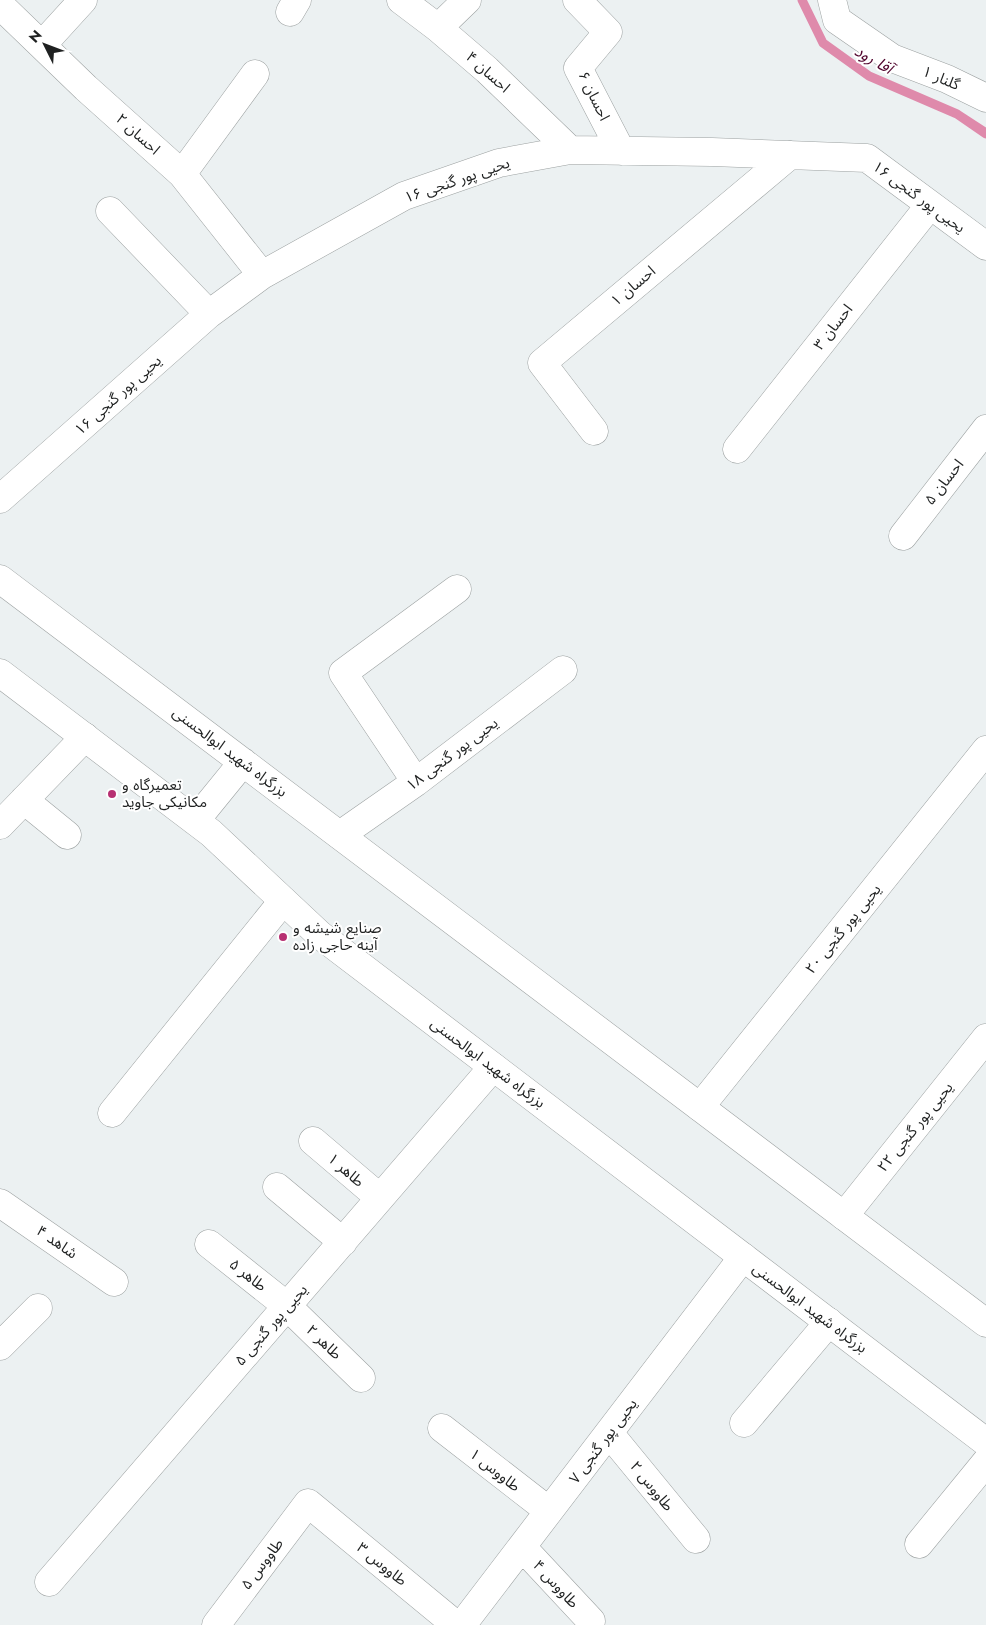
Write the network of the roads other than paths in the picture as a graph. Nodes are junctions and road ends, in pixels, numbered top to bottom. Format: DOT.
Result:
graph roads {
  1 [pos="83,0"];
  2 [pos="400,0"];
  3 [pos="467,0"];
  4 [pos="577,0"];
  5 [pos="832,0"];
  6 [pos="0,5"];
  7 [pos="438,28"];
  8 [pos="42,45"];
  9 [pos="255,74"];
  10 [pos="986,98"];
  11 [pos="570,150"];
  12 [pos="621,151"];
  13 [pos="790,155"];
  14 [pos="182,174"];
  15 [pos="930,204"];
  16 [pos="110,211"];
  17 [pos="986,246"];
  18 [pos="262,275"];
  19 [pos="209,314"];
  20 [pos="986,429"];
  21 [pos="594,431"];
  22 [pos="737,449"];
  23 [pos="0,499"];
  24 [pos="903,536"];
  25 [pos="0,578"];
  26 [pos="457,589"];
  27 [pos="562,670"];
  28 [pos="0,672"];
  29 [pos="84,737"];
  30 [pos="986,750"];
  31 [pos="243,762"];
  32 [pos="416,782"];
  33 [pos="24,800"];
  34 [pos="195,821"];
  35 [pos="0,825"];
  36 [pos="67,835"];
  37 [pos="340,835"];
  38 [pos="283,901"];
  39 [pos="986,1038"];
  40 [pos="494,1067"];
  41 [pos="700,1107"];
  42 [pos="112,1114"];
  43 [pos="313,1141"];
  44 [pos="276,1187"];
  45 [pos="380,1198"];
  46 [pos="0,1203"];
  47 [pos="844,1216"];
  48 [pos="343,1242"];
  49 [pos="209,1244"];
  50 [pos="743,1257"];
  51 [pos="114,1282"];
  52 [pos="287,1306"];
  53 [pos="38,1308"];
  54 [pos="829,1322"];
  55 [pos="986,1323"];
  56 [pos="0,1346"];
  57 [pos="361,1378"];
  58 [pos="744,1423"];
  59 [pos="442,1428"];
  60 [pos="609,1433"];
  61 [pos="986,1442"];
  62 [pos="986,1462"];
  63 [pos="308,1503"];
  64 [pos="549,1511"];
  65 [pos="696,1539"];
  66 [pos="919,1544"];
  67 [pos="522,1547"];
  68 [pos="48,1582"];
  69 [pos="591,1621"];
  70 [pos="216,1625"];
  71 [pos="456,1625"];
  72 [pos="462,1625"];
  1 -- 8 [label="street"];
  2 -- 7 [label="street, احسان ۴"];
  3 -- 7 [label="street"];
  4 -- 12 [label="street, احسان ۶"];
  5 -- 10 [label="street, گلنار ۱"];
  6 -- 8 [label="street, احسان ۲"];
  7 -- 11 [label="street, احسان ۴"];
  8 -- 14 [label="street, احسان ۲"];
  9 -- 14 [label="street"];
  11 -- 12 [label="street, یحیی پور گنجی ۱۶"];
  11 -- 18 [label="street, یحیی پور گنجی ۱۶"];
  12 -- 13 [label="street, یحیی پور گنجی ۱۶"];
  13 -- 15 [label="street, یحیی پور گنجی ۱۶"];
  13 -- 21 [label="street, احسان ۱"];
  14 -- 18 [label="street, احسان ۲"];
  15 -- 17 [label="street, یحیی پور گنجی ۱۶"];
  15 -- 22 [label="street, احسان ۳"];
  16 -- 19 [label="street"];
  18 -- 19 [label="street, یحیی پور گنجی ۱۶"];
  19 -- 23 [label="street, یحیی پور گنجی ۱۶"];
  20 -- 24 [label="street, احسان ۵"];
  25 -- 31 [label="street, بزرگراه شهید ابوالحسنی"];
  26 -- 32 [label="street"];
  27 -- 32 [label="street, یحیی پور گنجی ۱۸"];
  28 -- 29 [label="street, بزرگراه شهید ابوالحسنی"];
  29 -- 33 [label="street"];
  29 -- 34 [label="street, بزرگراه شهید ابوالحسنی"];
  30 -- 41 [label="street, یحیی پور گنجی ۲۰"];
  31 -- 34 [label="street"];
  31 -- 37 [label="street, بزرگراه شهید ابوالحسنی"];
  32 -- 37 [label="street, یحیی پور گنجی ۱۸"];
  33 -- 35 [label="street"];
  33 -- 36 [label="street"];
  34 -- 38 [label="street, بزرگراه شهید ابوالحسنی"];
  37 -- 41 [label="street, بزرگراه شهید ابوالحسنی"];
  38 -- 40 [label="street, بزرگراه شهید ابوالحسنی"];
  38 -- 42 [label="street"];
  39 -- 47 [label="street, یحیی پور گنجی ۲۲"];
  40 -- 45 [label="street, یحیی پور گنجی ۵"];
  40 -- 50 [label="street, بزرگراه شهید ابوالحسنی"];
  41 -- 47 [label="street, بزرگراه شهید ابوالحسنی"];
  43 -- 45 [label="street, طاهر ۱"];
  44 -- 48 [label="street"];
  45 -- 48 [label="street, یحیی پور گنجی ۵"];
  46 -- 51 [label="street, شاهد ۴"];
  47 -- 55 [label="street, بزرگراه شهید ابوالحسنی"];
  48 -- 52 [label="street, یحیی پور گنجی ۵"];
  49 -- 52 [label="street, طاهر ۵"];
  50 -- 54 [label="street, بزرگراه شهید ابوالحسنی"];
  50 -- 60 [label="street, یحیی پور گنجی ۷"];
  52 -- 57 [label="street, طاهر ۲"];
  52 -- 68 [label="street, یحیی پور گنجی ۵"];
  53 -- 56 [label="street"];
  54 -- 58 [label="street"];
  54 -- 61 [label="street, بزرگراه شهید ابوالحسنی"];
  59 -- 64 [label="street, طاووس ۱"];
  60 -- 64 [label="street, یحیی پور گنجی ۷"];
  60 -- 65 [label="street, طاووس ۲"];
  62 -- 66 [label="street"];
  63 -- 70 [label="street, طاووس ۵"];
  63 -- 71 [label="street, طاووس ۳"];
  64 -- 67 [label="street, یحیی پور گنجی ۷"];
  67 -- 69 [label="street, طاووس ۴"];
  67 -- 72 [label="street, یحیی پور گنجی ۷"];
}
